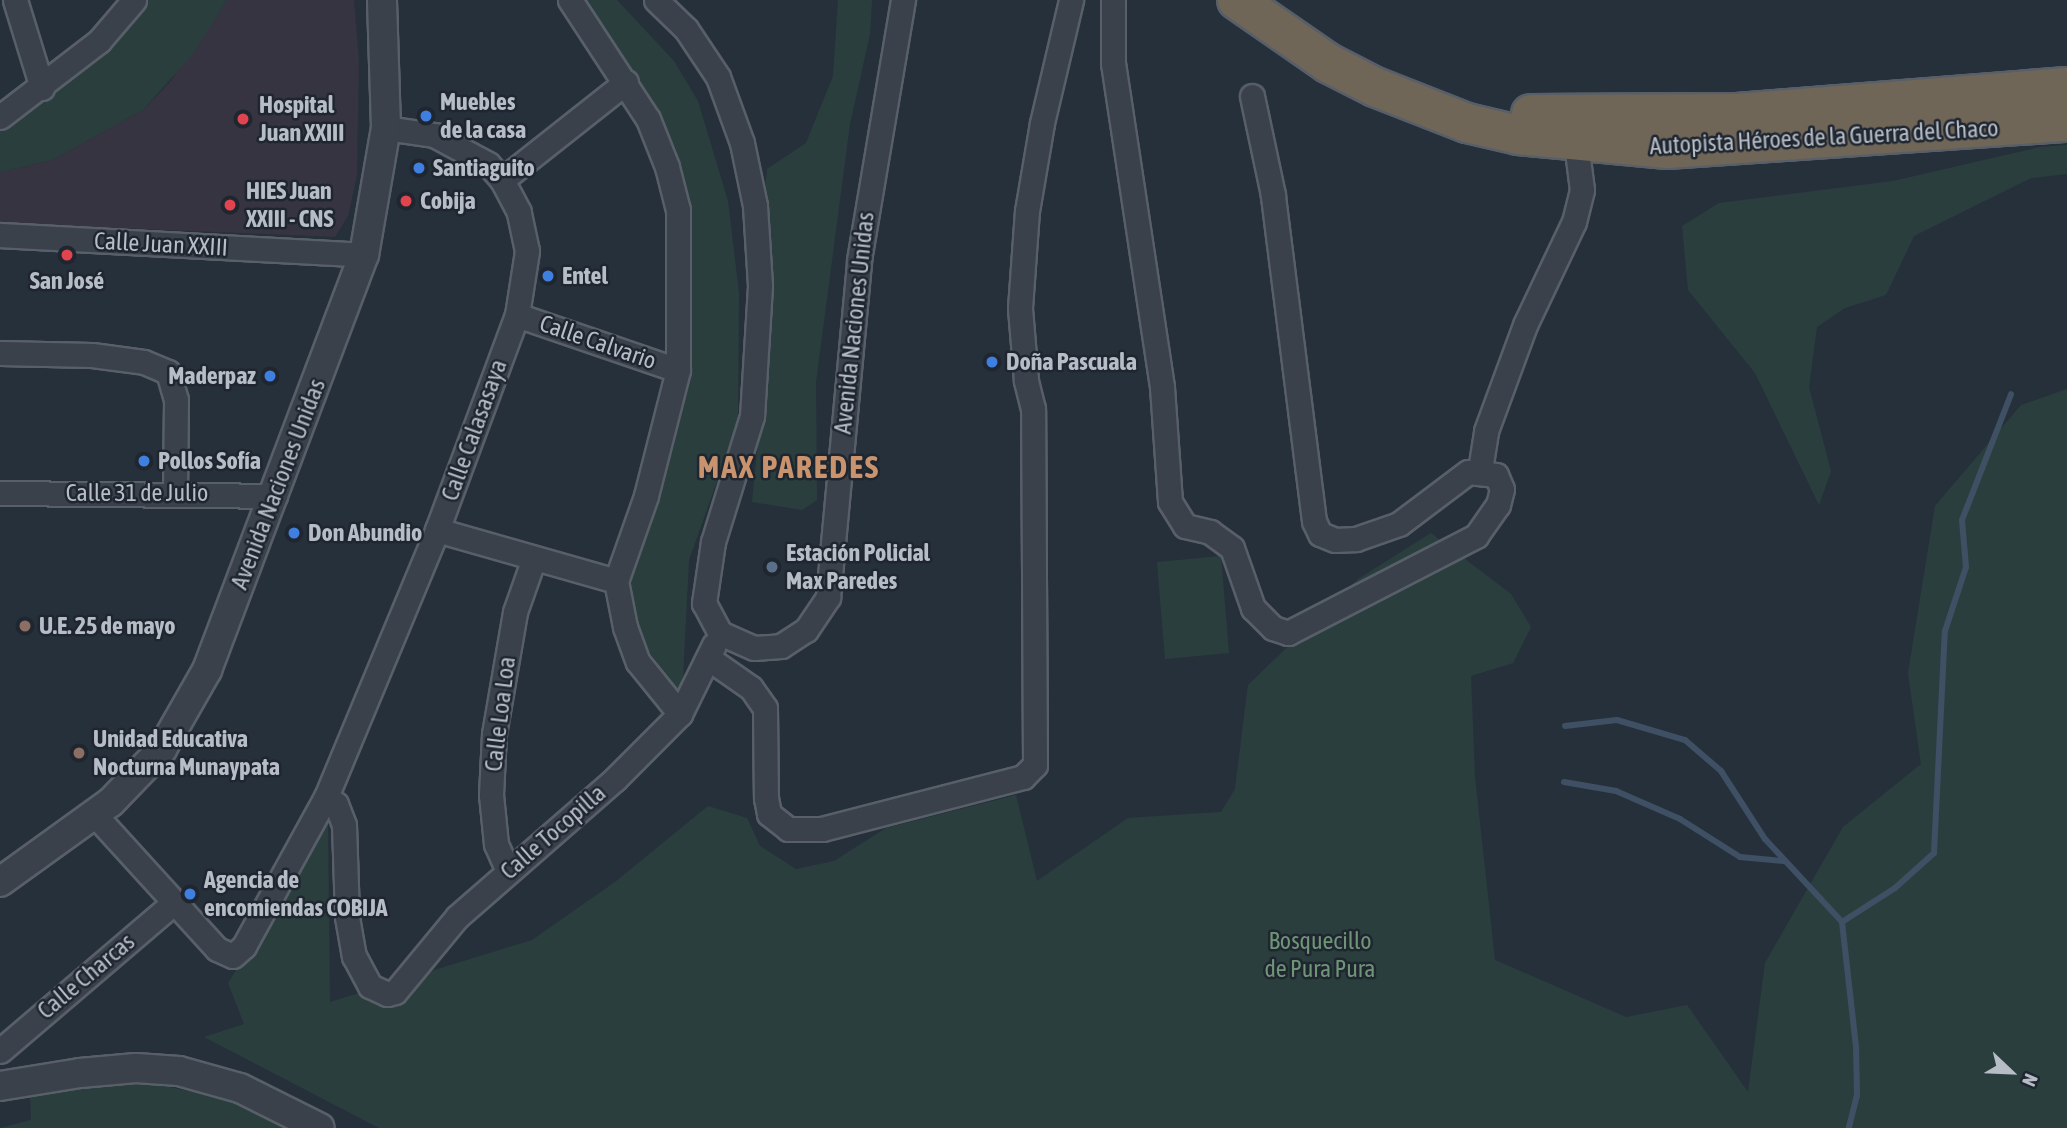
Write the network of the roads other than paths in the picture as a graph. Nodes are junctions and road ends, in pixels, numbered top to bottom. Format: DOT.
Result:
graph roads {
  1 [pos="15,0"];
  2 [pos="134,0"];
  3 [pos="382,0"];
  4 [pos="570,0"];
  5 [pos="656,0"];
  6 [pos="903,0"];
  7 [pos="1071,0"];
  8 [pos="1113,0"];
  9 [pos="1237,0"];
  10 [pos="1270,0"];
  11 [pos="626,82"];
  12 [pos="2067,87"];
  13 [pos="42,88"];
  14 [pos="1252,96"];
  15 [pos="0,117"];
  16 [pos="2067,122"];
  17 [pos="386,128"];
  18 [pos="1576,143"];
  19 [pos="502,180"];
  20 [pos="0,235"];
  21 [pos="364,255"];
  22 [pos="517,314"];
  23 [pos="0,354"];
  24 [pos="678,370"];
  25 [pos="1480,470"];
  26 [pos="175,492"];
  27 [pos="0,493"];
  28 [pos="275,496"];
  29 [pos="437,530"];
  30 [pos="534,558"];
  31 [pos="616,581"];
  32 [pos="720,633"];
  33 [pos="708,658"];
  34 [pos="680,714"];
  35 [pos="326,797"];
  36 [pos="94,815"];
  37 [pos="508,871"];
  38 [pos="0,882"];
  39 [pos="173,903"];
  40 [pos="0,1051"];
  41 [pos="0,1086"];
  42 [pos="320,1128"];
  1 -- 13 [label="street"];
  2 -- 13 [label="street"];
  3 -- 17 [label="street, Avenida Naciones Unidas"];
  4 -- 11 [label="street"];
  5 -- 32 [label="street"];
  6 -- 32 [label="street, Avenida Naciones Unidas"];
  7 -- 33 [label="street"];
  8 -- 25 [label="street"];
  9 -- 18 [label="highway, Autopista Héroes de la Guerra del Chaco"];
  10 -- 12 [label="highway, Autopista Héroes de la Guerra del Chaco"];
  11 -- 19 [label="street"];
  11 -- 24 [label="street"];
  13 -- 15 [label="street"];
  14 -- 25 [label="street"];
  16 -- 18 [label="highway, Autopista Héroes de la Guerra del Chaco"];
  17 -- 19 [label="street, Calle Calasasaya"];
  17 -- 21 [label="street, Avenida Naciones Unidas"];
  18 -- 25 [label="street"];
  19 -- 22 [label="street, Calle Calasasaya"];
  20 -- 21 [label="street, Calle Juan XXIII"];
  21 -- 28 [label="street, Avenida Naciones Unidas"];
  22 -- 24 [label="street, Calle Calvario"];
  22 -- 29 [label="street, Calle Calasasaya"];
  23 -- 26 [label="street"];
  24 -- 31 [label="street"];
  26 -- 27 [label="street, Calle 31 de Julio"];
  26 -- 28 [label="street, Calle 31 de Julio"];
  28 -- 36 [label="street, Avenida Naciones Unidas"];
  29 -- 30 [label="street"];
  29 -- 35 [label="street, Calle Calasasaya"];
  30 -- 31 [label="street"];
  30 -- 37 [label="street, Calle Loa Loa"];
  31 -- 34 [label="street"];
  32 -- 33 [label="street, Calle Tocopilla"];
  33 -- 34 [label="street, Calle Tocopilla"];
  34 -- 37 [label="street, Calle Tocopilla"];
  35 -- 37 [label="street, Calle Tocopilla"];
  35 -- 39 [label="street, Calle Calasasaya"];
  36 -- 38 [label="street, Avenida Naciones Unidas"];
  36 -- 39 [label="street"];
  39 -- 40 [label="street, Calle Charcas"];
  41 -- 42 [label="street"];
}
